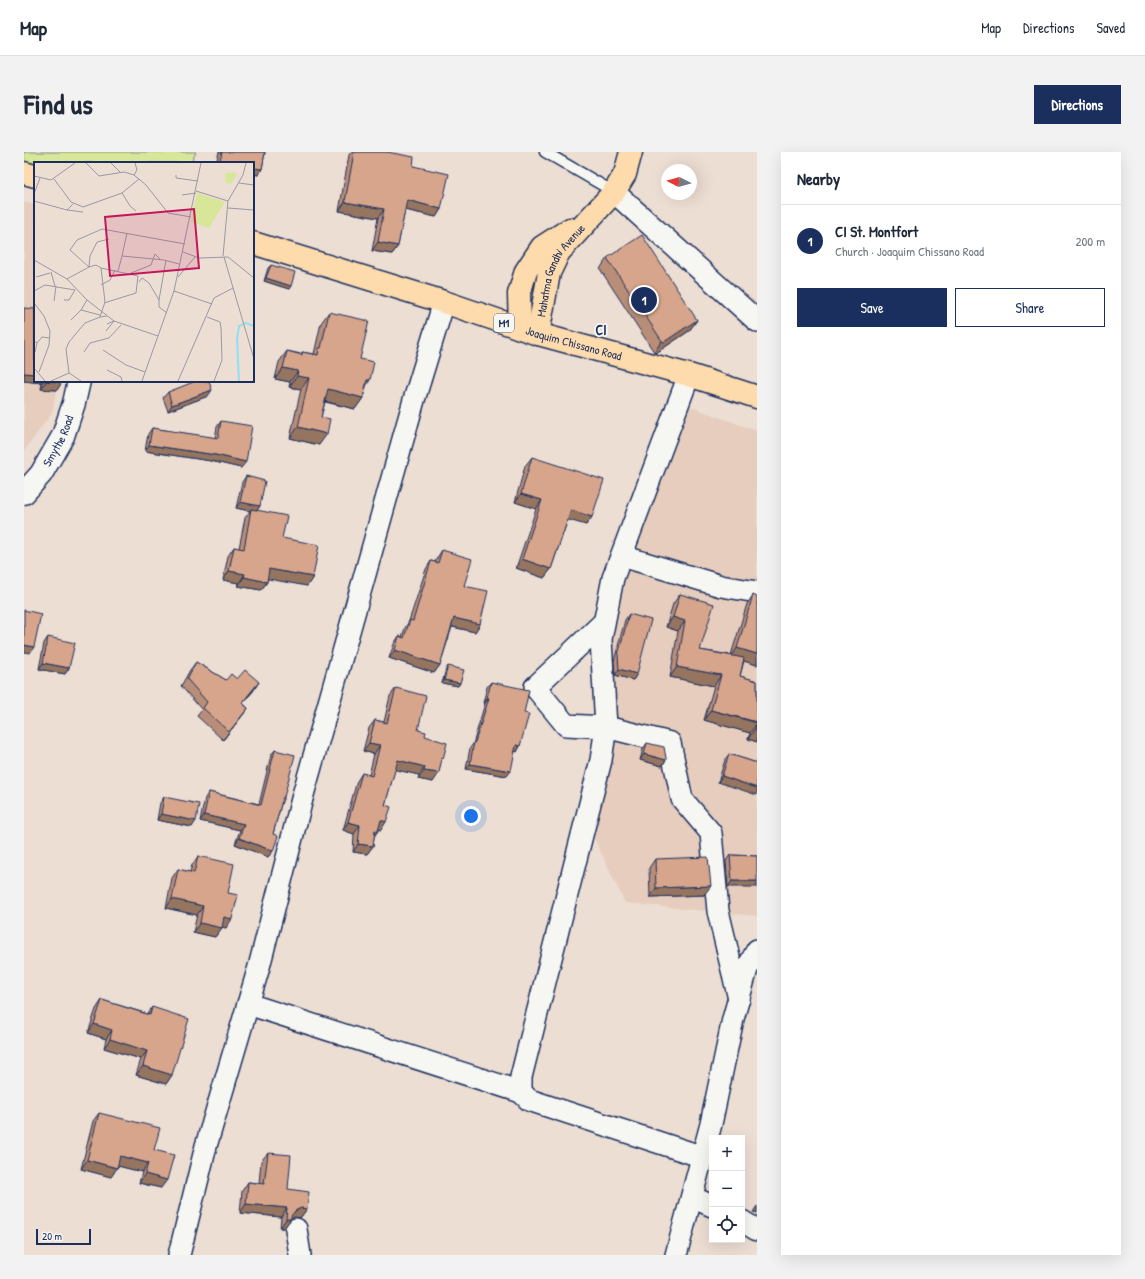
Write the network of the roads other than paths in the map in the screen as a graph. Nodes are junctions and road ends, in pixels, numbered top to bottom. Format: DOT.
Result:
graph roads {
  1 [pos="545,152"];
  2 [pos="631,152"];
  3 [pos="24,173"];
  4 [pos="34,176"];
  5 [pos="614,192"];
  6 [pos="254,243"];
  7 [pos="444,302"];
  8 [pos="757,321"];
  9 [pos="529,331"];
  10 [pos="689,375"];
  11 [pos="79,382"];
  12 [pos="757,397"];
  13 [pos="24,493"];
  14 [pos="622,556"];
  15 [pos="757,592"];
  16 [pos="604,622"];
  17 [pos="606,727"];
  18 [pos="757,950"];
  19 [pos="739,999"];
  20 [pos="248,1004"];
  21 [pos="521,1092"];
  22 [pos="703,1157"];
  23 [pos="692,1197"];
  24 [pos="709,1205"];
  25 [pos="745,1223"];
  26 [pos="296,1229"];
  27 [pos="757,1230"];
  28 [pos="179,1255"];
  29 [pos="300,1255"];
  30 [pos="676,1255"];
  1 -- 5 [label="lane"];
  2 -- 5 [label="main road, Mahatma Gandhi Avenue"];
  3 -- 4 [label="main road"];
  5 -- 8 [label="street"];
  5 -- 9 [label="main road, Mahatma Gandhi Avenue"];
  6 -- 7 [label="main road, Joaquim Chissano Road / M1"];
  7 -- 9 [label="main road, Joaquim Chissano Road / M1"];
  7 -- 20 [label="street"];
  9 -- 10 [label="main road, Joaquim Chissano Road / M1"];
  10 -- 12 [label="main road, Joaquim Chissano Road / M1"];
  10 -- 14 [label="street"];
  11 -- 13 [label="street, Smythe Road"];
  14 -- 15 [label="street"];
  14 -- 16 [label="street"];
  16 -- 17 [label="street"];
  16 -- 17 [label="street"];
  17 -- 19 [label="street"];
  17 -- 21 [label="street"];
  18 -- 19 [label="street"];
  19 -- 22 [label="street"];
  20 -- 21 [label="street"];
  20 -- 28 [label="street"];
  21 -- 22 [label="street"];
  22 -- 23 [label="street"];
  23 -- 24 [label="street"];
  23 -- 30 [label="street"];
  25 -- 27 [label="street"];
  26 -- 29 [label="street"];
}
